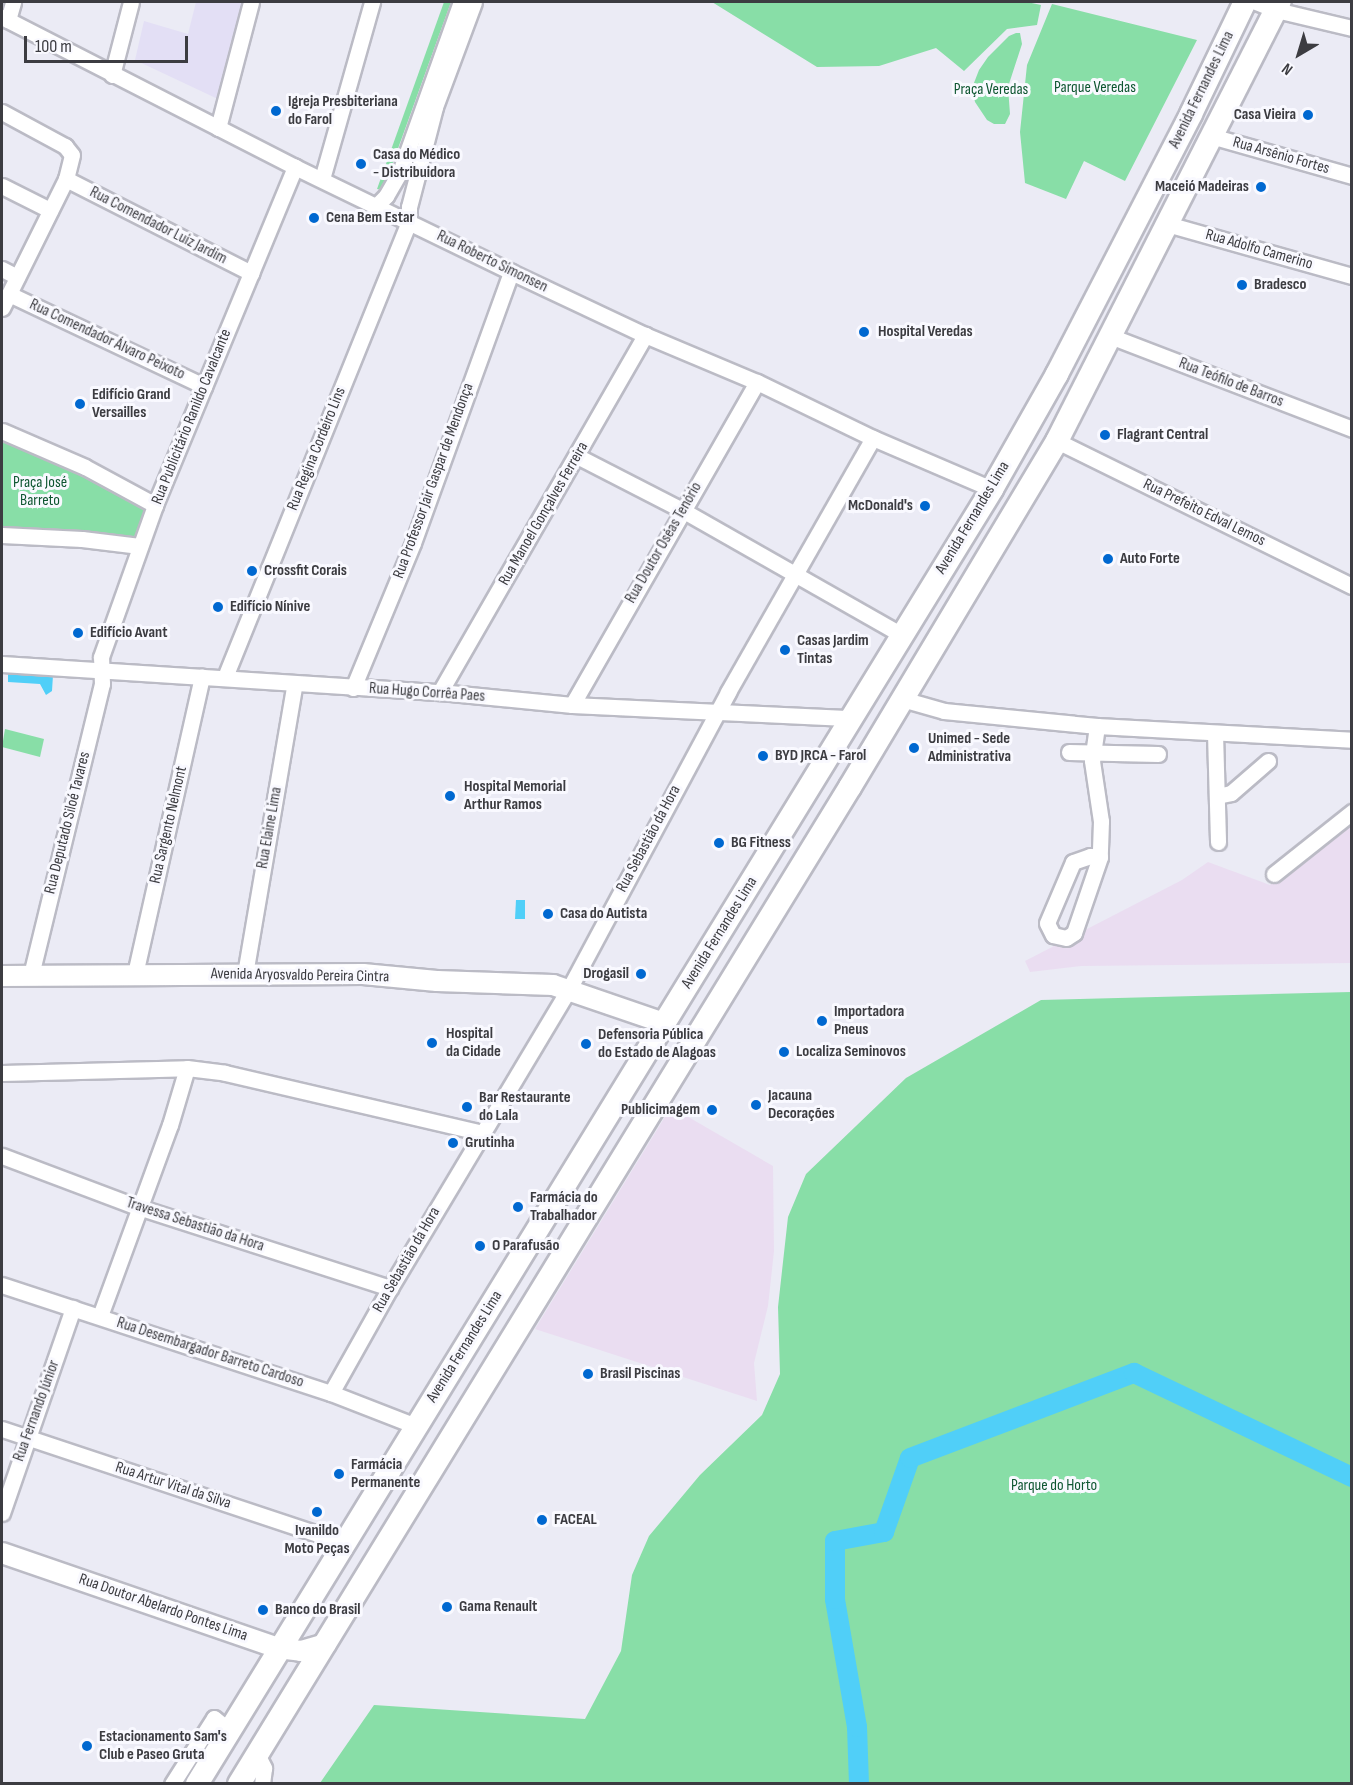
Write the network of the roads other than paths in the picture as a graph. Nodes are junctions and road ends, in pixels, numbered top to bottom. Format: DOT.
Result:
graph roads {
  1 [pos="13,2"];
  2 [pos="131,2"];
  3 [pos="251,2"];
  4 [pos="372,2"];
  5 [pos="461,2"];
  6 [pos="474,2"];
  7 [pos="1245,2"];
  8 [pos="1271,4"];
  9 [pos="5,19"];
  10 [pos="1352,28"];
  11 [pos="112,75"];
  12 [pos="2,111"];
  13 [pos="218,128"];
  14 [pos="1211,136"];
  15 [pos="295,167"];
  16 [pos="1352,176"];
  17 [pos="66,179"];
  18 [pos="322,179"];
  19 [pos="2,186"];
  20 [pos="377,205"];
  21 [pos="50,210"];
  22 [pos="409,221"];
  23 [pos="1167,224"];
  24 [pos="2,269"];
  25 [pos="511,272"];
  26 [pos="251,273"];
  27 [pos="1352,276"];
  28 [pos="17,277"];
  29 [pos="9,294"];
  30 [pos="2,308"];
  31 [pos="645,335"];
  32 [pos="1110,336"];
  33 [pos="757,382"];
  34 [pos="204,386"];
  35 [pos="1352,429"];
  36 [pos="2,430"];
  37 [pos="873,438"];
  38 [pos="1057,441"];
  39 [pos="577,456"];
  40 [pos="992,489"];
  41 [pos="155,505"];
  42 [pos="682,510"];
  43 [pos="2,535"];
  44 [pos="140,546"];
  45 [pos="794,576"];
  46 [pos="1352,586"];
  47 [pos="902,635"];
  48 [pos="2,663"];
  49 [pos="102,670"];
  50 [pos="202,676"];
  51 [pos="225,677"];
  52 [pos="295,682"];
  53 [pos="353,688"];
  54 [pos="440,692"];
  55 [pos="902,699"];
  56 [pos="572,705"];
  57 [pos="717,711"];
  58 [pos="852,718"];
  59 [pos="1097,726"];
  60 [pos="1215,733"];
  61 [pos="1352,740"];
  62 [pos="1069,752"];
  63 [pos="1094,752"];
  64 [pos="1158,754"];
  65 [pos="1268,761"];
  66 [pos="1217,796"];
  67 [pos="1352,812"];
  68 [pos="1218,842"];
  69 [pos="1100,857"];
  70 [pos="1274,874"];
  71 [pos="135,974"];
  72 [pos="245,974"];
  73 [pos="31,975"];
  74 [pos="2,976"];
  75 [pos="569,989"];
  76 [pos="664,1023"];
  77 [pos="187,1068"];
  78 [pos="2,1073"];
  79 [pos="483,1133"];
  80 [pos="2,1156"];
  81 [pos="138,1207"];
  82 [pos="2,1285"];
  83 [pos="390,1288"];
  84 [pos="73,1308"];
  85 [pos="100,1316"];
  86 [pos="331,1394"];
  87 [pos="417,1426"];
  88 [pos="2,1429"];
  89 [pos="27,1437"];
  90 [pos="2,1513"];
  91 [pos="344,1543"];
  92 [pos="2,1553"];
  93 [pos="326,1644"];
  94 [pos="278,1648"];
  95 [pos="221,1724"];
  96 [pos="257,1754"];
  97 [pos="172,1784"];
  98 [pos="197,1784"];
  99 [pos="239,1784"];
  100 [pos="262,1784"];
  1 -- 9 [label="street"];
  2 -- 11 [label="street"];
  3 -- 13 [label="street"];
  4 -- 18 [label="street"];
  5 -- 20 [label="street"];
  6 -- 22 [label="street, Rua Regina Cordeiro Lins"];
  7 -- 40 [label="highway, Avenida Fernandes Lima"];
  8 -- 10 [label="street"];
  8 -- 14 [label="highway, Avenida Fernandes Lima"];
  9 -- 11 [label="street, Rua Roberto Simonsen"];
  11 -- 13 [label="street, Rua Roberto Simonsen"];
  12 -- 17 [label="street"];
  13 -- 15 [label="street, Rua Roberto Simonsen"];
  14 -- 16 [label="street, Rua Arsênio Fortes"];
  14 -- 23 [label="highway, Avenida Fernandes Lima"];
  15 -- 18 [label="street, Rua Roberto Simonsen"];
  15 -- 26 [label="street, Rua Publicitário Ranildo Cavalcante"];
  17 -- 21 [label="street"];
  17 -- 26 [label="street, Rua Comendador Luiz Jardim"];
  18 -- 20 [label="street, Rua Roberto Simonsen"];
  19 -- 21 [label="street"];
  20 -- 22 [label="street, Rua Roberto Simonsen"];
  21 -- 28 [label="street"];
  22 -- 25 [label="street, Rua Roberto Simonsen"];
  22 -- 51 [label="street, Rua Regina Cordeiro Lins"];
  23 -- 27 [label="street, Rua Adolfo Camerino"];
  23 -- 32 [label="highway, Avenida Fernandes Lima"];
  24 -- 28 [label="street"];
  25 -- 31 [label="street, Rua Roberto Simonsen"];
  25 -- 53 [label="street, Rua Professor Jair Gaspar de Mendonça"];
  26 -- 34 [label="street, Rua Publicitário Ranildo Cavalcante"];
  28 -- 29 [label="street"];
  29 -- 30 [label="street"];
  29 -- 34 [label="street, Rua Comendador Álvaro Peixoto"];
  31 -- 33 [label="street, Rua Roberto Simonsen"];
  31 -- 39 [label="street, Rua Manoel Gonçalves Ferreira"];
  32 -- 35 [label="street, Rua Teófilo de Barros"];
  32 -- 38 [label="highway, Avenida Fernandes Lima"];
  33 -- 37 [label="street, Rua Roberto Simonsen"];
  33 -- 42 [label="street, Rua Doutor Oséas Tenório"];
  34 -- 41 [label="street, Rua Publicitário Ranildo Cavalcante"];
  36 -- 41 [label="street"];
  37 -- 40 [label="street, Rua Roberto Simonsen"];
  37 -- 45 [label="street, Rua Sebastião da Hora"];
  38 -- 46 [label="street, Rua Prefeito Edval Lemos"];
  38 -- 55 [label="highway, Avenida Fernandes Lima"];
  39 -- 42 [label="street"];
  39 -- 54 [label="street, Rua Manoel Gonçalves Ferreira"];
  40 -- 47 [label="highway, Avenida Fernandes Lima"];
  41 -- 44 [label="street, Rua Publicitário Ranildo Cavalcante"];
  42 -- 45 [label="street"];
  42 -- 56 [label="street, Rua Doutor Oséas Tenório"];
  43 -- 44 [label="street"];
  44 -- 49 [label="street, Rua Publicitário Ranildo Cavalcante"];
  45 -- 47 [label="street"];
  45 -- 57 [label="street, Rua Sebastião da Hora"];
  47 -- 58 [label="highway, Avenida Fernandes Lima"];
  48 -- 49 [label="street, Rua Hugo Corrêa Paes"];
  49 -- 50 [label="street, Rua Hugo Corrêa Paes"];
  49 -- 73 [label="street, Rua Deputado Siloé Tavares"];
  50 -- 51 [label="street, Rua Hugo Corrêa Paes"];
  50 -- 71 [label="street, Rua Sargento Nelmont"];
  51 -- 52 [label="street, Rua Hugo Corrêa Paes"];
  52 -- 53 [label="street, Rua Hugo Corrêa Paes"];
  52 -- 72 [label="street, Rua Elaine Lima"];
  53 -- 54 [label="street, Rua Hugo Corrêa Paes"];
  54 -- 56 [label="street, Rua Hugo Corrêa Paes"];
  55 -- 59 [label="street"];
  55 -- 93 [label="highway, Avenida Fernandes Lima"];
  56 -- 57 [label="street, Rua Hugo Corrêa Paes"];
  57 -- 58 [label="street, Rua Hugo Corrêa Paes"];
  57 -- 75 [label="street, Rua Sebastião da Hora"];
  58 -- 76 [label="highway, Avenida Fernandes Lima"];
  59 -- 60 [label="street"];
  59 -- 63 [label="street"];
  60 -- 61 [label="street"];
  60 -- 66 [label="street"];
  62 -- 63 [label="street"];
  63 -- 64 [label="street"];
  63 -- 69 [label="street"];
  65 -- 66 [label="street"];
  66 -- 68 [label="street"];
  67 -- 70 [label="street"];
  69 -- 69 [label="street"];
  71 -- 72 [label="main road, Avenida Aryosvaldo Pereira Cintra"];
  71 -- 73 [label="main road, Avenida Aryosvaldo Pereira Cintra"];
  72 -- 75 [label="main road, Avenida Aryosvaldo Pereira Cintra"];
  73 -- 74 [label="main road, Avenida Aryosvaldo Pereira Cintra"];
  75 -- 76 [label="main road, Avenida Aryosvaldo Pereira Cintra"];
  75 -- 79 [label="street, Rua Sebastião da Hora"];
  76 -- 87 [label="highway, Avenida Fernandes Lima"];
  77 -- 78 [label="street"];
  77 -- 79 [label="street"];
  77 -- 81 [label="street"];
  79 -- 83 [label="street, Rua Sebastião da Hora"];
  80 -- 81 [label="street, Travessa Sebastião da Hora"];
  81 -- 83 [label="street, Travessa Sebastião da Hora"];
  81 -- 85 [label="street"];
  82 -- 84 [label="street, Rua Desembargador Barreto Cardoso"];
  83 -- 86 [label="street, Rua Sebastião da Hora"];
  84 -- 85 [label="street, Rua Desembargador Barreto Cardoso"];
  84 -- 89 [label="street, Rua Fernando Júnior"];
  85 -- 86 [label="street, Rua Desembargador Barreto Cardoso"];
  86 -- 87 [label="street, Rua Desembargador Barreto Cardoso"];
  87 -- 91 [label="highway, Avenida Fernandes Lima"];
  88 -- 89 [label="street, Rua Artur Vital da Silva"];
  89 -- 90 [label="street, Rua Fernando Júnior"];
  89 -- 91 [label="street, Rua Artur Vital da Silva"];
  91 -- 94 [label="highway, Avenida Fernandes Lima"];
  92 -- 94 [label="main road, Rua Doutor Abelardo Pontes Lima"];
  93 -- 94 [label="main road, Rua Doutor Abelardo Pontes Lima"];
  93 -- 96 [label="highway, Avenida Fernandes Lima"];
  94 -- 95 [label="highway, Avenida Fernandes Lima"];
  95 -- 96 [label="highway"];
  95 -- 97 [label="street, Avenida Fernandes Lima"];
  95 -- 98 [label="highway, Avenida Fernandes Lima"];
  96 -- 99 [label="highway, Avenida Fernandes Lima"];
  96 -- 100 [label="street"];
}
